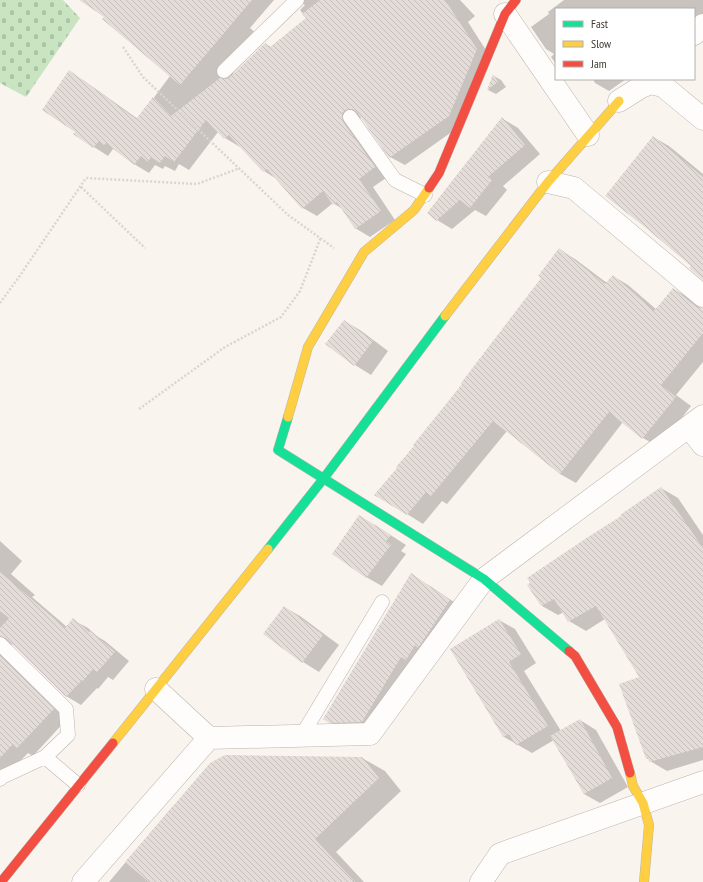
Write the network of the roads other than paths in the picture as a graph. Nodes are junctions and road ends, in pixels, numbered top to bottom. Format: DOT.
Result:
graph roads {
  1 [pos="297,0"];
  2 [pos="511,7"];
  3 [pos="703,25"];
  4 [pos="695,33"];
  5 [pos="224,71"];
  6 [pos="653,81"];
  7 [pos="618,101"];
  8 [pos="350,117"];
  9 [pos="703,119"];
  10 [pos="588,135"];
  11 [pos="548,182"];
  12 [pos="425,195"];
  13 [pos="703,296"];
  14 [pos="696,422"];
  15 [pos="703,445"];
  16 [pos="324,478"];
  17 [pos="484,579"];
  18 [pos="382,602"];
  19 [pos="0,644"];
  20 [pos="156,689"];
  21 [pos="302,735"];
  22 [pos="209,738"];
  23 [pos="45,757"];
  24 [pos="0,779"];
  25 [pos="703,782"];
  26 [pos="78,785"];
  27 [pos="643,803"];
  28 [pos="1,882"];
  29 [pos="83,882"];
  30 [pos="482,882"];
  31 [pos="644,882"];
  1 -- 5 [label="lane"];
  2 -- 10 [label="street"];
  2 -- 12 [label="street"];
  3 -- 4 [label="street"];
  6 -- 7 [label="street"];
  6 -- 9 [label="street"];
  7 -- 10 [label="street"];
  8 -- 12 [label="lane"];
  10 -- 11 [label="street"];
  11 -- 13 [label="street"];
  11 -- 16 [label="street"];
  12 -- 16 [label="street"];
  14 -- 15 [label="street"];
  14 -- 17 [label="street"];
  16 -- 17 [label="street"];
  16 -- 20 [label="street"];
  17 -- 21 [label="street"];
  17 -- 27 [label="street"];
  18 -- 21 [label="lane"];
  19 -- 23 [label="lane"];
  20 -- 22 [label="street"];
  20 -- 26 [label="street"];
  21 -- 22 [label="street"];
  22 -- 29 [label="street"];
  23 -- 24 [label="lane"];
  23 -- 26 [label="lane"];
  25 -- 27 [label="street"];
  26 -- 28 [label="street"];
  27 -- 30 [label="street"];
  27 -- 31 [label="street"];
}
